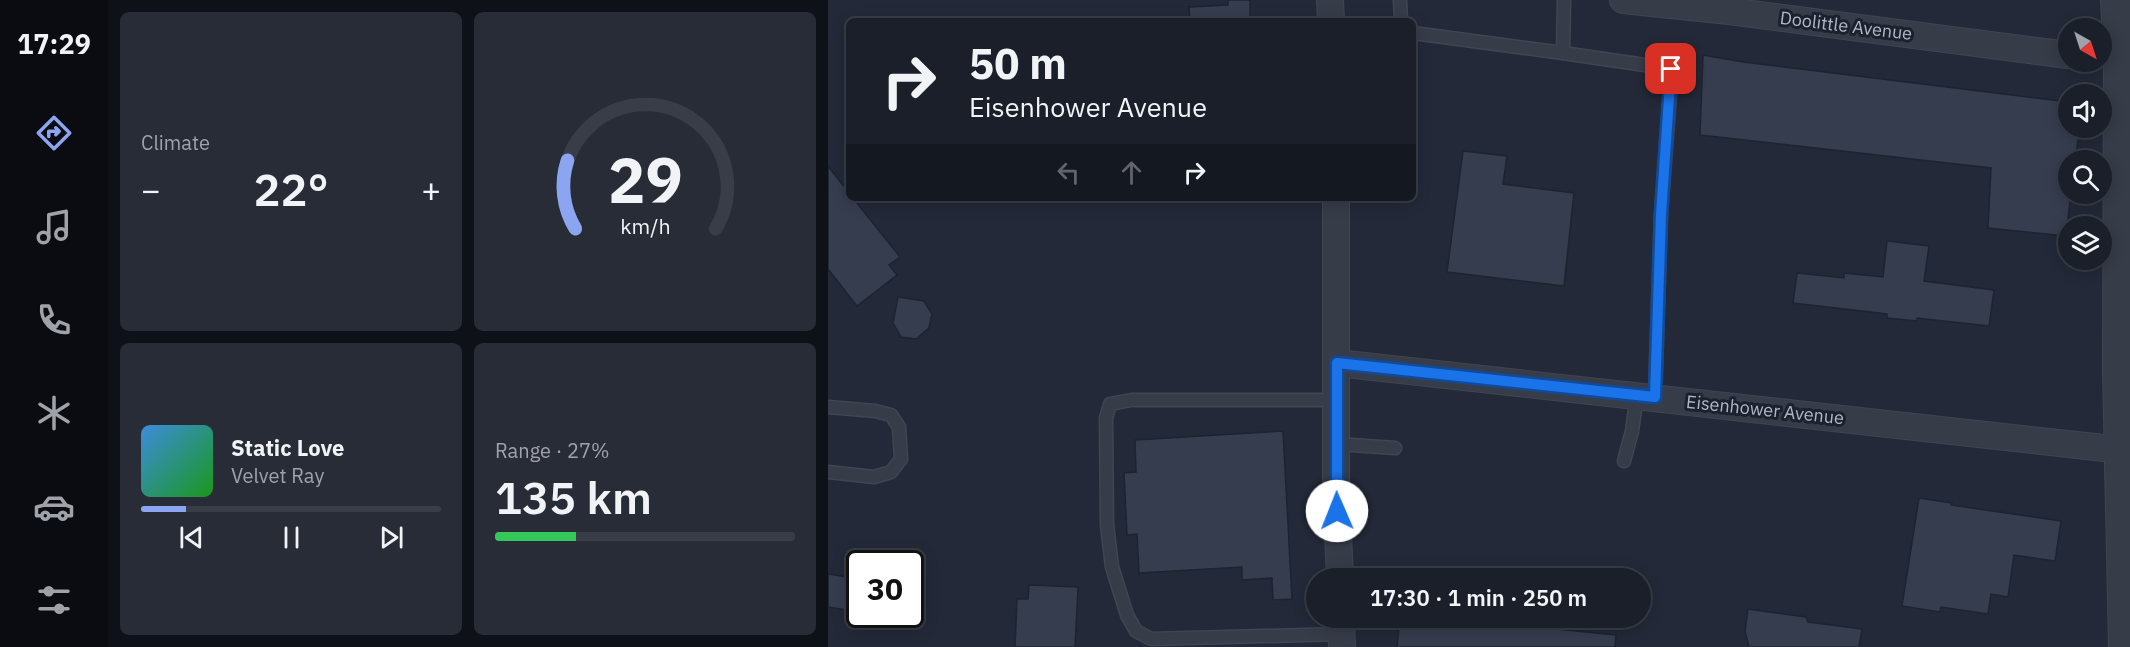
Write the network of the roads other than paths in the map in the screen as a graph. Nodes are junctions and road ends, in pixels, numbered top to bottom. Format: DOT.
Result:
graph roads {
  1 [pos="1330,0"];
  2 [pos="1401,0"];
  3 [pos="1564,0"];
  4 [pos="1623,0"];
  5 [pos="2117,0"];
  6 [pos="1331,18"];
  7 [pos="1401,18"];
  8 [pos="1416,33"];
  9 [pos="1563,53"];
  10 [pos="2058,54"];
  11 [pos="2117,61"];
  12 [pos="1335,201"];
  13 [pos="1337,363"];
  14 [pos="2124,371"];
  15 [pos="1646,396"];
  16 [pos="1337,400"];
  17 [pos="828,407"];
  18 [pos="1337,444"];
  19 [pos="1395,448"];
  20 [pos="2122,450"];
  21 [pos="1624,461"];
  22 [pos="828,472"];
  23 [pos="1340,568"];
  24 [pos="1342,633"];
  25 [pos="2125,647"];
  1 -- 6 [label="street"];
  2 -- 7 [label="lane"];
  3 -- 9 [label="lane"];
  4 -- 10 [label="street, Doolittle Avenue"];
  5 -- 11 [label="street"];
  8 -- 9 [label="lane"];
  9 -- 15 [label="lane"];
  11 -- 14 [label="street"];
  12 -- 13 [label="street"];
  13 -- 15 [label="street, Eisenhower Avenue"];
  13 -- 16 [label="street"];
  14 -- 20 [label="street"];
  15 -- 20 [label="street, Eisenhower Avenue"];
  15 -- 21 [label="lane"];
  16 -- 18 [label="street"];
  16 -- 24 [label="lane"];
  17 -- 22 [label="lane"];
  18 -- 19 [label="lane"];
  18 -- 23 [label="street"];
  20 -- 25 [label="street"];
}
